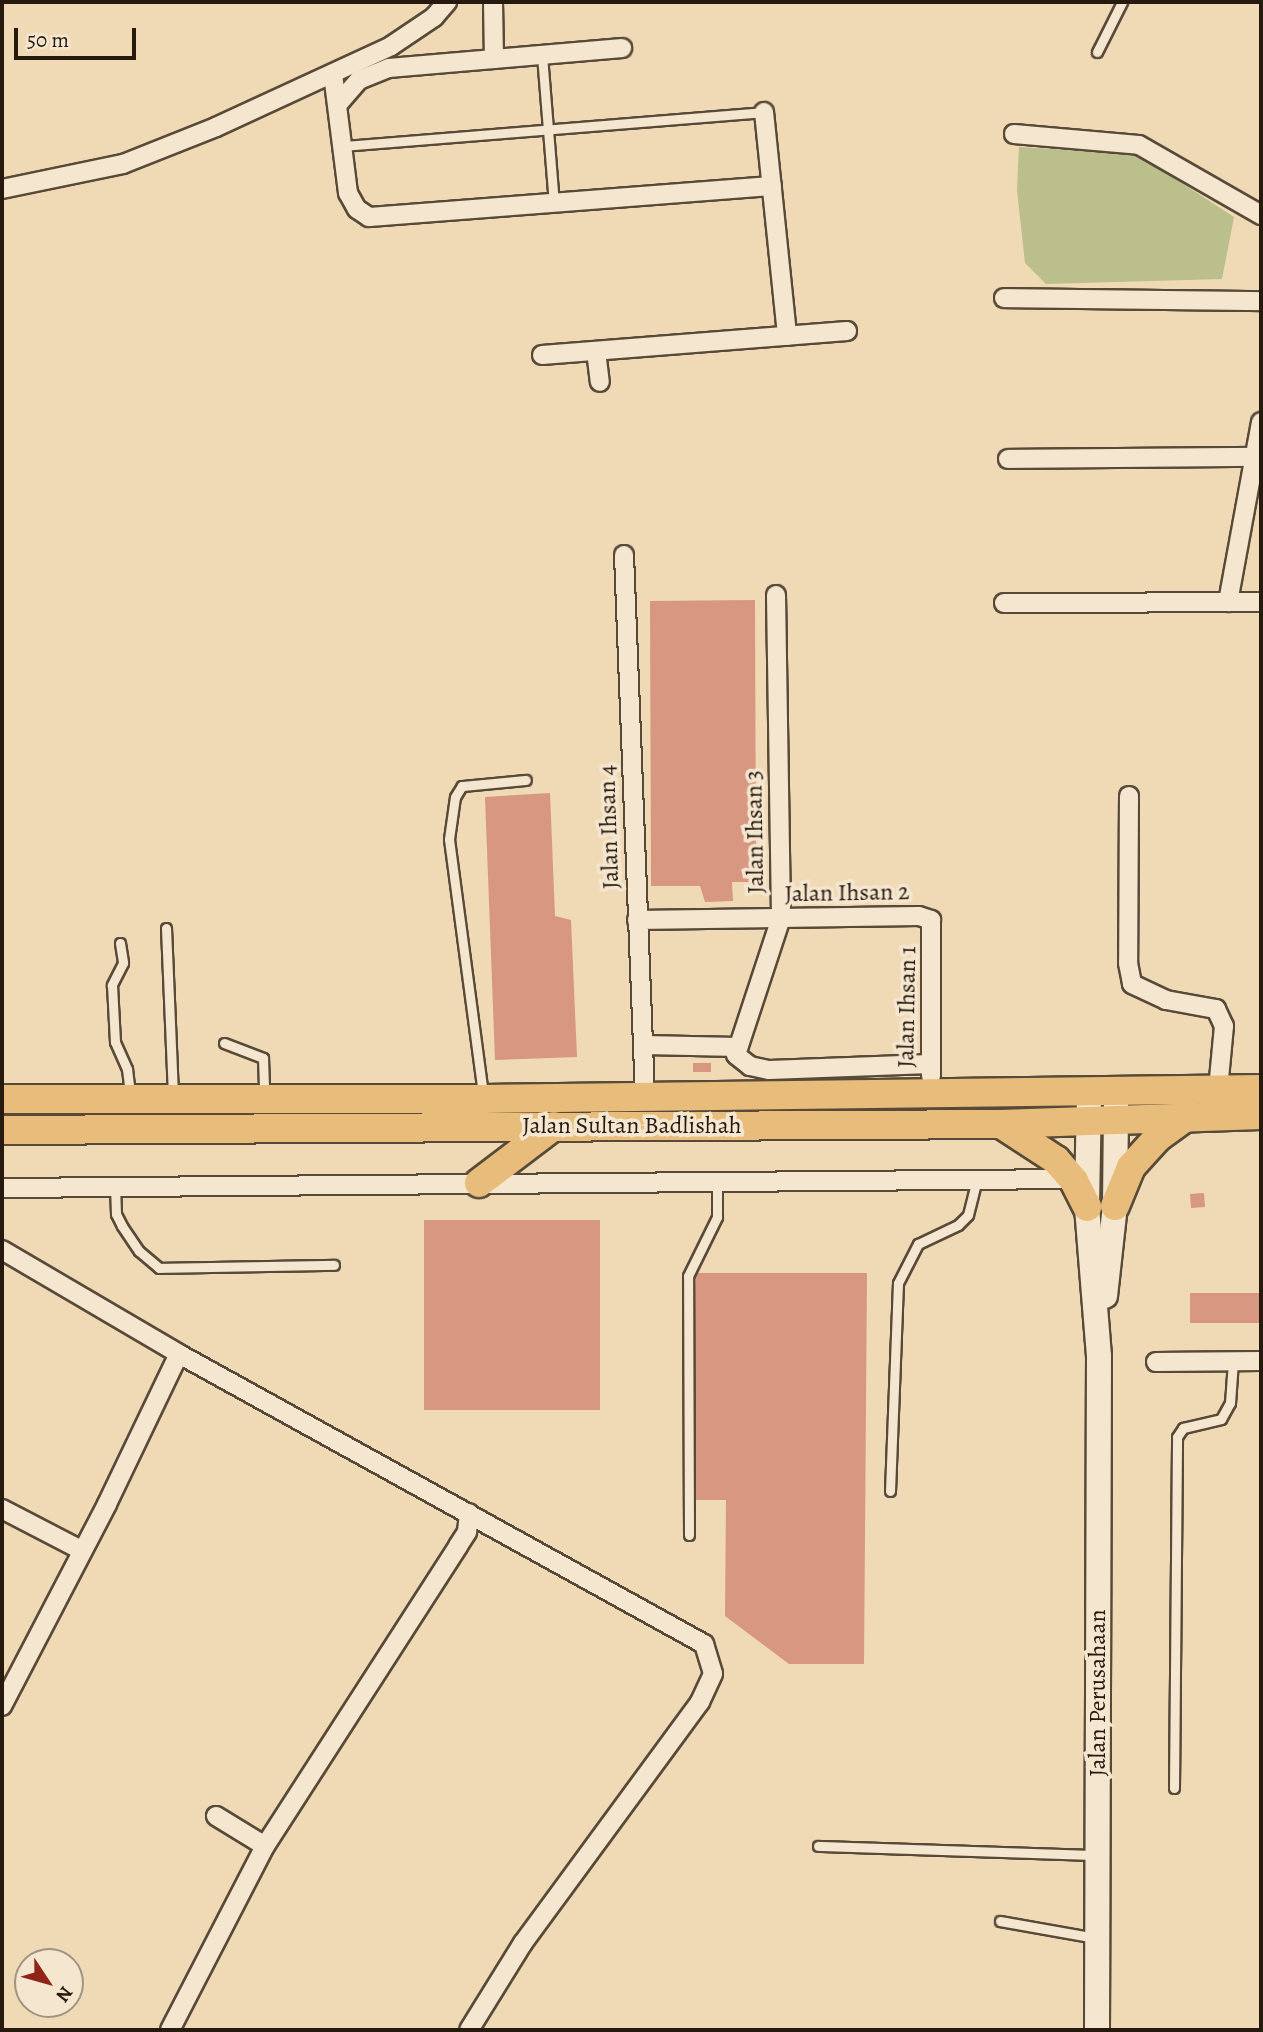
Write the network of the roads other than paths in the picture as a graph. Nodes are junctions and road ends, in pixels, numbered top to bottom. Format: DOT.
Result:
graph roads {
  1 [pos="447,2"];
  2 [pos="493,2"];
  3 [pos="1122,2"];
  4 [pos="622,48"];
  5 [pos="1097,52"];
  6 [pos="542,55"];
  7 [pos="494,59"];
  8 [pos="333,74"];
  9 [pos="338,104"];
  10 [pos="764,112"];
  11 [pos="548,130"];
  12 [pos="1014,134"];
  13 [pos="343,146"];
  14 [pos="772,186"];
  15 [pos="2,189"];
  16 [pos="554,203"];
  17 [pos="1261,215"];
  18 [pos="1004,298"];
  19 [pos="1261,301"];
  20 [pos="847,331"];
  21 [pos="787,336"];
  22 [pos="596,351"];
  23 [pos="542,355"];
  24 [pos="600,382"];
  25 [pos="1261,422"];
  26 [pos="1255,457"];
  27 [pos="1008,459"];
  28 [pos="624,555"];
  29 [pos="776,595"];
  30 [pos="1228,602"];
  31 [pos="1261,602"];
  32 [pos="1004,603"];
  33 [pos="526,780"];
  34 [pos="1129,796"];
  35 [pos="781,918"];
  36 [pos="637,920"];
  37 [pos="931,920"];
  38 [pos="166,928"];
  39 [pos="120,943"];
  40 [pos="225,1043"];
  41 [pos="644,1045"];
  42 [pos="739,1054"];
  43 [pos="930,1065"];
  44 [pos="1218,1090"];
  45 [pos="1261,1090"];
  46 [pos="1089,1091"];
  47 [pos="1117,1091"];
  48 [pos="932,1095"];
  49 [pos="645,1097"];
  50 [pos="2,1099"];
  51 [pos="131,1099"];
  52 [pos="264,1099"];
  53 [pos="484,1099"];
  54 [pos="173,1100"];
  55 [pos="1189,1115"];
  56 [pos="1261,1115"];
  57 [pos="1102,1120"];
  58 [pos="1001,1124"];
  59 [pos="554,1126"];
  60 [pos="2,1130"];
  61 [pos="1072,1179"];
  62 [pos="977,1180"];
  63 [pos="717,1181"];
  64 [pos="479,1183"];
  65 [pos="115,1185"];
  66 [pos="2,1188"];
  67 [pos="1101,1206"];
  68 [pos="2,1250"];
  69 [pos="334,1265"];
  70 [pos="178,1354"];
  71 [pos="1233,1361"];
  72 [pos="1261,1361"];
  73 [pos="1156,1362"];
  74 [pos="890,1491"];
  75 [pos="2,1509"];
  76 [pos="469,1513"];
  77 [pos="689,1535"];
  78 [pos="81,1550"];
  79 [pos="2,1706"];
  80 [pos="1174,1788"];
  81 [pos="216,1816"];
  82 [pos="265,1846"];
  83 [pos="818,1846"];
  84 [pos="1097,1855"];
  85 [pos="1000,1921"];
  86 [pos="1096,1939"];
  87 [pos="170,2030"];
  88 [pos="469,2030"];
  89 [pos="1097,2030"];
  1 -- 8 [label="street"];
  2 -- 7 [label="street"];
  3 -- 5 [label="lane"];
  4 -- 6 [label="street"];
  6 -- 7 [label="street"];
  6 -- 11 [label="lane"];
  7 -- 9 [label="street"];
  8 -- 9 [label="street"];
  8 -- 15 [label="street"];
  9 -- 13 [label="street"];
  10 -- 11 [label="lane"];
  10 -- 14 [label="street"];
  11 -- 13 [label="lane"];
  11 -- 16 [label="lane"];
  12 -- 17 [label="street"];
  13 -- 16 [label="street"];
  14 -- 16 [label="street"];
  14 -- 21 [label="street"];
  18 -- 19 [label="street"];
  20 -- 21 [label="street"];
  21 -- 22 [label="street"];
  22 -- 23 [label="street"];
  22 -- 24 [label="street"];
  25 -- 26 [label="street"];
  26 -- 27 [label="street"];
  26 -- 30 [label="street"];
  28 -- 36 [label="street, Jalan Ihsan 4"];
  29 -- 35 [label="street, Jalan Ihsan 3"];
  30 -- 31 [label="street"];
  30 -- 32 [label="street"];
  33 -- 53 [label="lane"];
  34 -- 44 [label="street"];
  35 -- 36 [label="street, Jalan Ihsan 2"];
  35 -- 37 [label="street, Jalan Ihsan 2"];
  35 -- 42 [label="street, Jalan Ihsan 3"];
  36 -- 41 [label="street, Jalan Ihsan 4"];
  37 -- 43 [label="street, Jalan Ihsan 1"];
  38 -- 54 [label="lane"];
  39 -- 51 [label="lane"];
  40 -- 52 [label="lane"];
  41 -- 42 [label="street"];
  41 -- 49 [label="street, Jalan Ihsan 4"];
  42 -- 43 [label="street"];
  43 -- 48 [label="street, Jalan Ihsan 1"];
  44 -- 45 [label="main road, Jalan Sultan Badlishah"];
  44 -- 47 [label="main road, Jalan Sultan Badlishah"];
  46 -- 47 [label="main road, Jalan Sultan Badlishah"];
  46 -- 48 [label="main road, Jalan Sultan Badlishah"];
  46 -- 57 [label="main road, Jalan Perusahaan"];
  47 -- 57 [label="main road, Jalan Perusahaan"];
  48 -- 49 [label="main road, Jalan Sultan Badlishah"];
  49 -- 53 [label="main road, Jalan Sultan Badlishah"];
  50 -- 51 [label="main road, Jalan Sultan Badlishah"];
  51 -- 54 [label="main road, Jalan Sultan Badlishah"];
  52 -- 53 [label="main road, Jalan Sultan Badlishah"];
  52 -- 54 [label="main road, Jalan Sultan Badlishah"];
  55 -- 56 [label="main road, Jalan Sultan Badlishah"];
  55 -- 57 [label="main road, Jalan Sultan Badlishah"];
  55 -- 67 [label="main road"];
  57 -- 58 [label="main road, Jalan Sultan Badlishah"];
  57 -- 67 [label="main road, Jalan Perusahaan"];
  58 -- 59 [label="main road, Jalan Sultan Badlishah"];
  58 -- 61 [label="main road"];
  59 -- 60 [label="main road, Jalan Sultan Badlishah"];
  59 -- 64 [label="main road"];
  61 -- 62 [label="street"];
  61 -- 67 [label="main road"];
  62 -- 63 [label="street"];
  62 -- 74 [label="lane"];
  63 -- 64 [label="street"];
  63 -- 77 [label="lane"];
  64 -- 65 [label="street"];
  65 -- 66 [label="street"];
  65 -- 69 [label="lane"];
  67 -- 84 [label="main road, Jalan Perusahaan"];
  68 -- 70 [label="street"];
  70 -- 76 [label="street"];
  70 -- 78 [label="street"];
  71 -- 72 [label="street"];
  71 -- 73 [label="street"];
  71 -- 80 [label="lane"];
  75 -- 78 [label="street"];
  76 -- 82 [label="street"];
  76 -- 88 [label="street"];
  78 -- 79 [label="street"];
  81 -- 82 [label="street"];
  82 -- 87 [label="street"];
  83 -- 84 [label="lane"];
  84 -- 86 [label="main road, Jalan Perusahaan"];
  85 -- 86 [label="lane"];
  86 -- 89 [label="main road, Jalan Perusahaan"];
}
